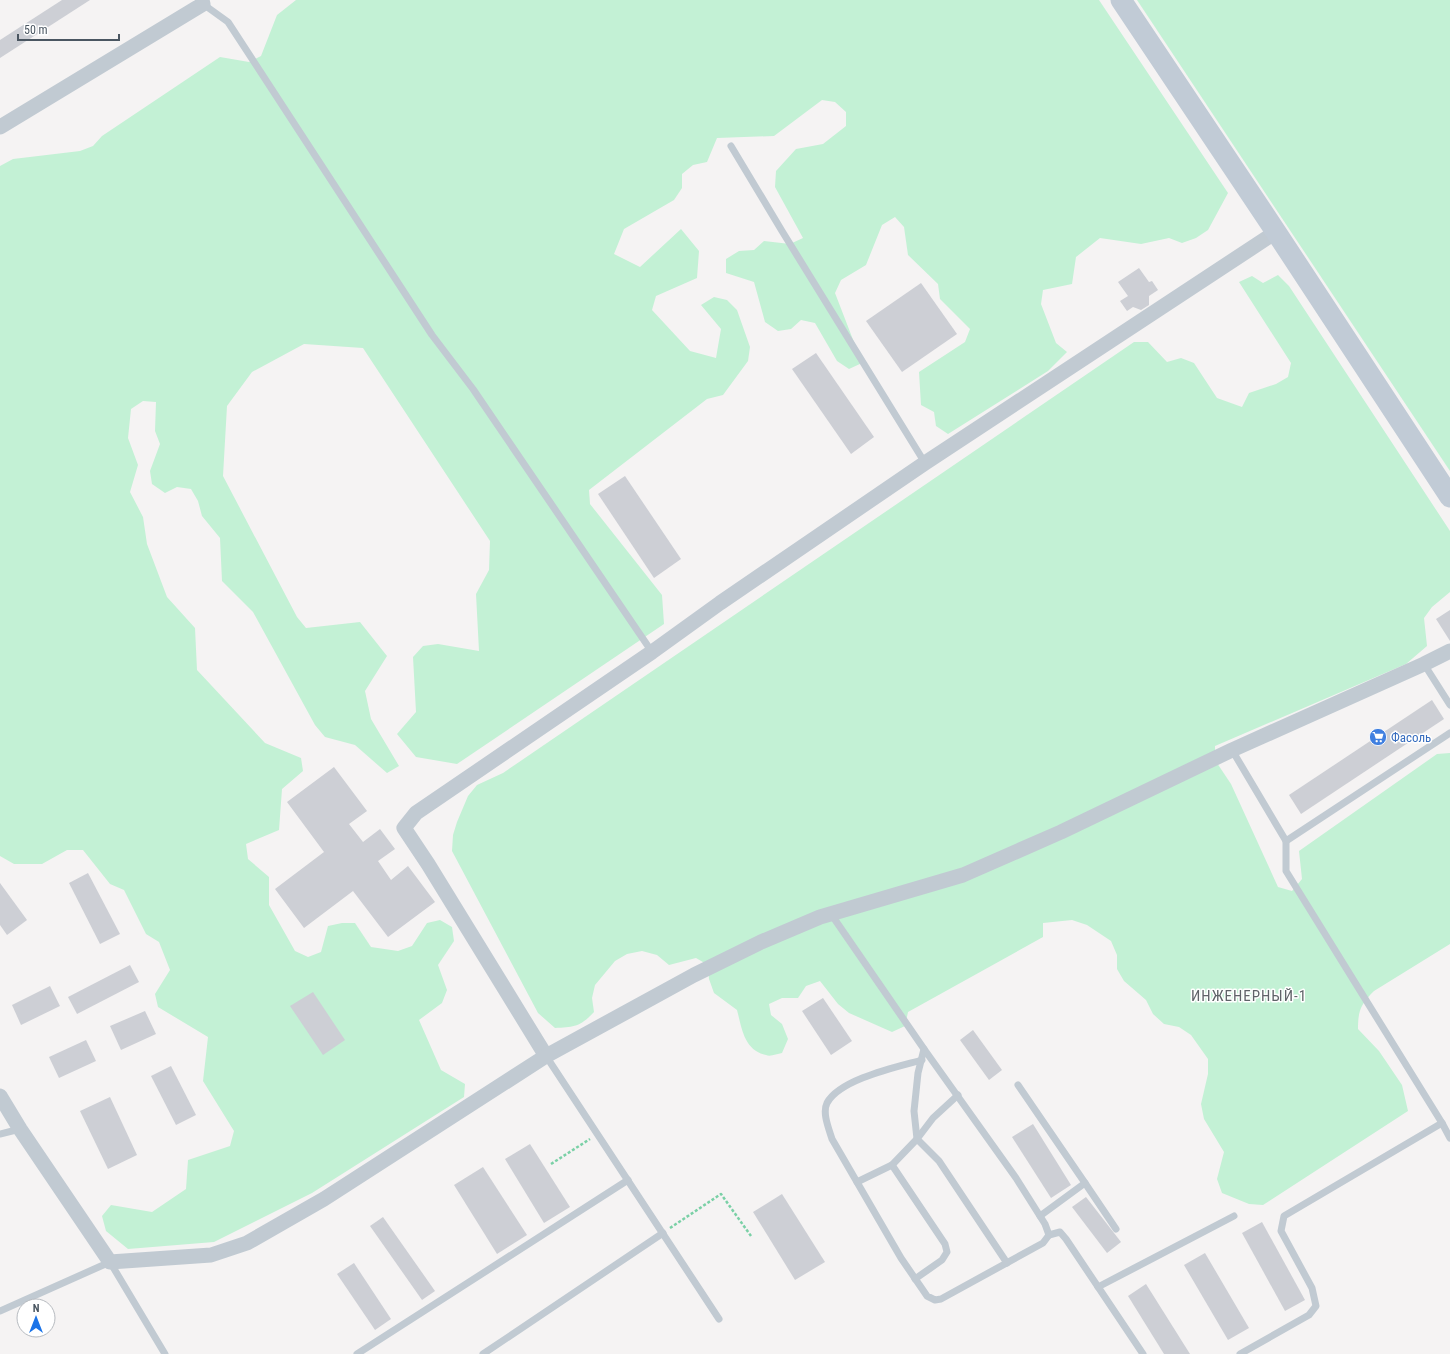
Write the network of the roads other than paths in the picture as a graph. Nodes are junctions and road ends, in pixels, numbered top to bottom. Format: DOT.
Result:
graph roads {
  1 [pos="1121,0"];
  2 [pos="202,2"];
  3 [pos="0,127"];
  4 [pos="731,146"];
  5 [pos="1276,232"];
  6 [pos="925,463"];
  7 [pos="1450,497"];
  8 [pos="1450,651"];
  9 [pos="652,652"];
  10 [pos="1424,664"];
  11 [pos="1450,705"];
  12 [pos="1450,733"];
  13 [pos="1232,750"];
  14 [pos="1286,841"];
  15 [pos="831,914"];
  16 [pos="924,1049"];
  17 [pos="546,1056"];
  18 [pos="922,1060"];
  19 [pos="1018,1085"];
  20 [pos="958,1095"];
  21 [pos="0,1096"];
  22 [pos="1442,1123"];
  23 [pos="20,1129"];
  24 [pos="0,1134"];
  25 [pos="1450,1138"];
  26 [pos="917,1139"];
  27 [pos="892,1165"];
  28 [pos="628,1180"];
  29 [pos="857,1182"];
  30 [pos="1086,1183"];
  31 [pos="1040,1216"];
  32 [pos="1234,1216"];
  33 [pos="1116,1229"];
  34 [pos="663,1233"];
  35 [pos="1049,1235"];
  36 [pos="110,1262"];
  37 [pos="1007,1263"];
  38 [pos="915,1279"];
  39 [pos="1098,1287"];
  40 [pos="0,1311"];
  41 [pos="719,1319"];
  42 [pos="165,1354"];
  43 [pos="357,1354"];
  44 [pos="482,1354"];
  45 [pos="1143,1354"];
  46 [pos="1240,1354"];
  1 -- 5 [label="street"];
  2 -- 3 [label="street"];
  2 -- 9 [label="lane"];
  4 -- 6 [label="lane"];
  5 -- 6 [label="street"];
  5 -- 7 [label="street"];
  6 -- 9 [label="street"];
  8 -- 10 [label="street"];
  9 -- 17 [label="street"];
  10 -- 11 [label="lane"];
  10 -- 13 [label="street"];
  12 -- 14 [label="lane"];
  13 -- 14 [label="lane"];
  13 -- 15 [label="street"];
  14 -- 22 [label="lane"];
  15 -- 16 [label="lane"];
  15 -- 17 [label="street"];
  16 -- 18 [label="lane"];
  16 -- 20 [label="lane"];
  17 -- 28 [label="lane"];
  17 -- 36 [label="street"];
  18 -- 26 [label="lane"];
  18 -- 29 [label="lane"];
  19 -- 30 [label="lane"];
  20 -- 26 [label="lane"];
  20 -- 31 [label="lane"];
  21 -- 23 [label="street"];
  22 -- 25 [label="lane"];
  22 -- 46 [label="lane"];
  23 -- 24 [label="lane"];
  23 -- 36 [label="street"];
  26 -- 27 [label="lane"];
  26 -- 37 [label="lane"];
  27 -- 29 [label="lane"];
  27 -- 38 [label="lane"];
  28 -- 34 [label="lane"];
  28 -- 43 [label="lane"];
  29 -- 38 [label="lane"];
  30 -- 31 [label="lane"];
  30 -- 33 [label="lane"];
  31 -- 35 [label="lane"];
  32 -- 39 [label="lane"];
  34 -- 41 [label="lane"];
  34 -- 44 [label="lane"];
  35 -- 37 [label="lane"];
  35 -- 39 [label="lane"];
  36 -- 40 [label="lane"];
  36 -- 42 [label="lane"];
  37 -- 38 [label="lane"];
  39 -- 45 [label="lane"];
}
